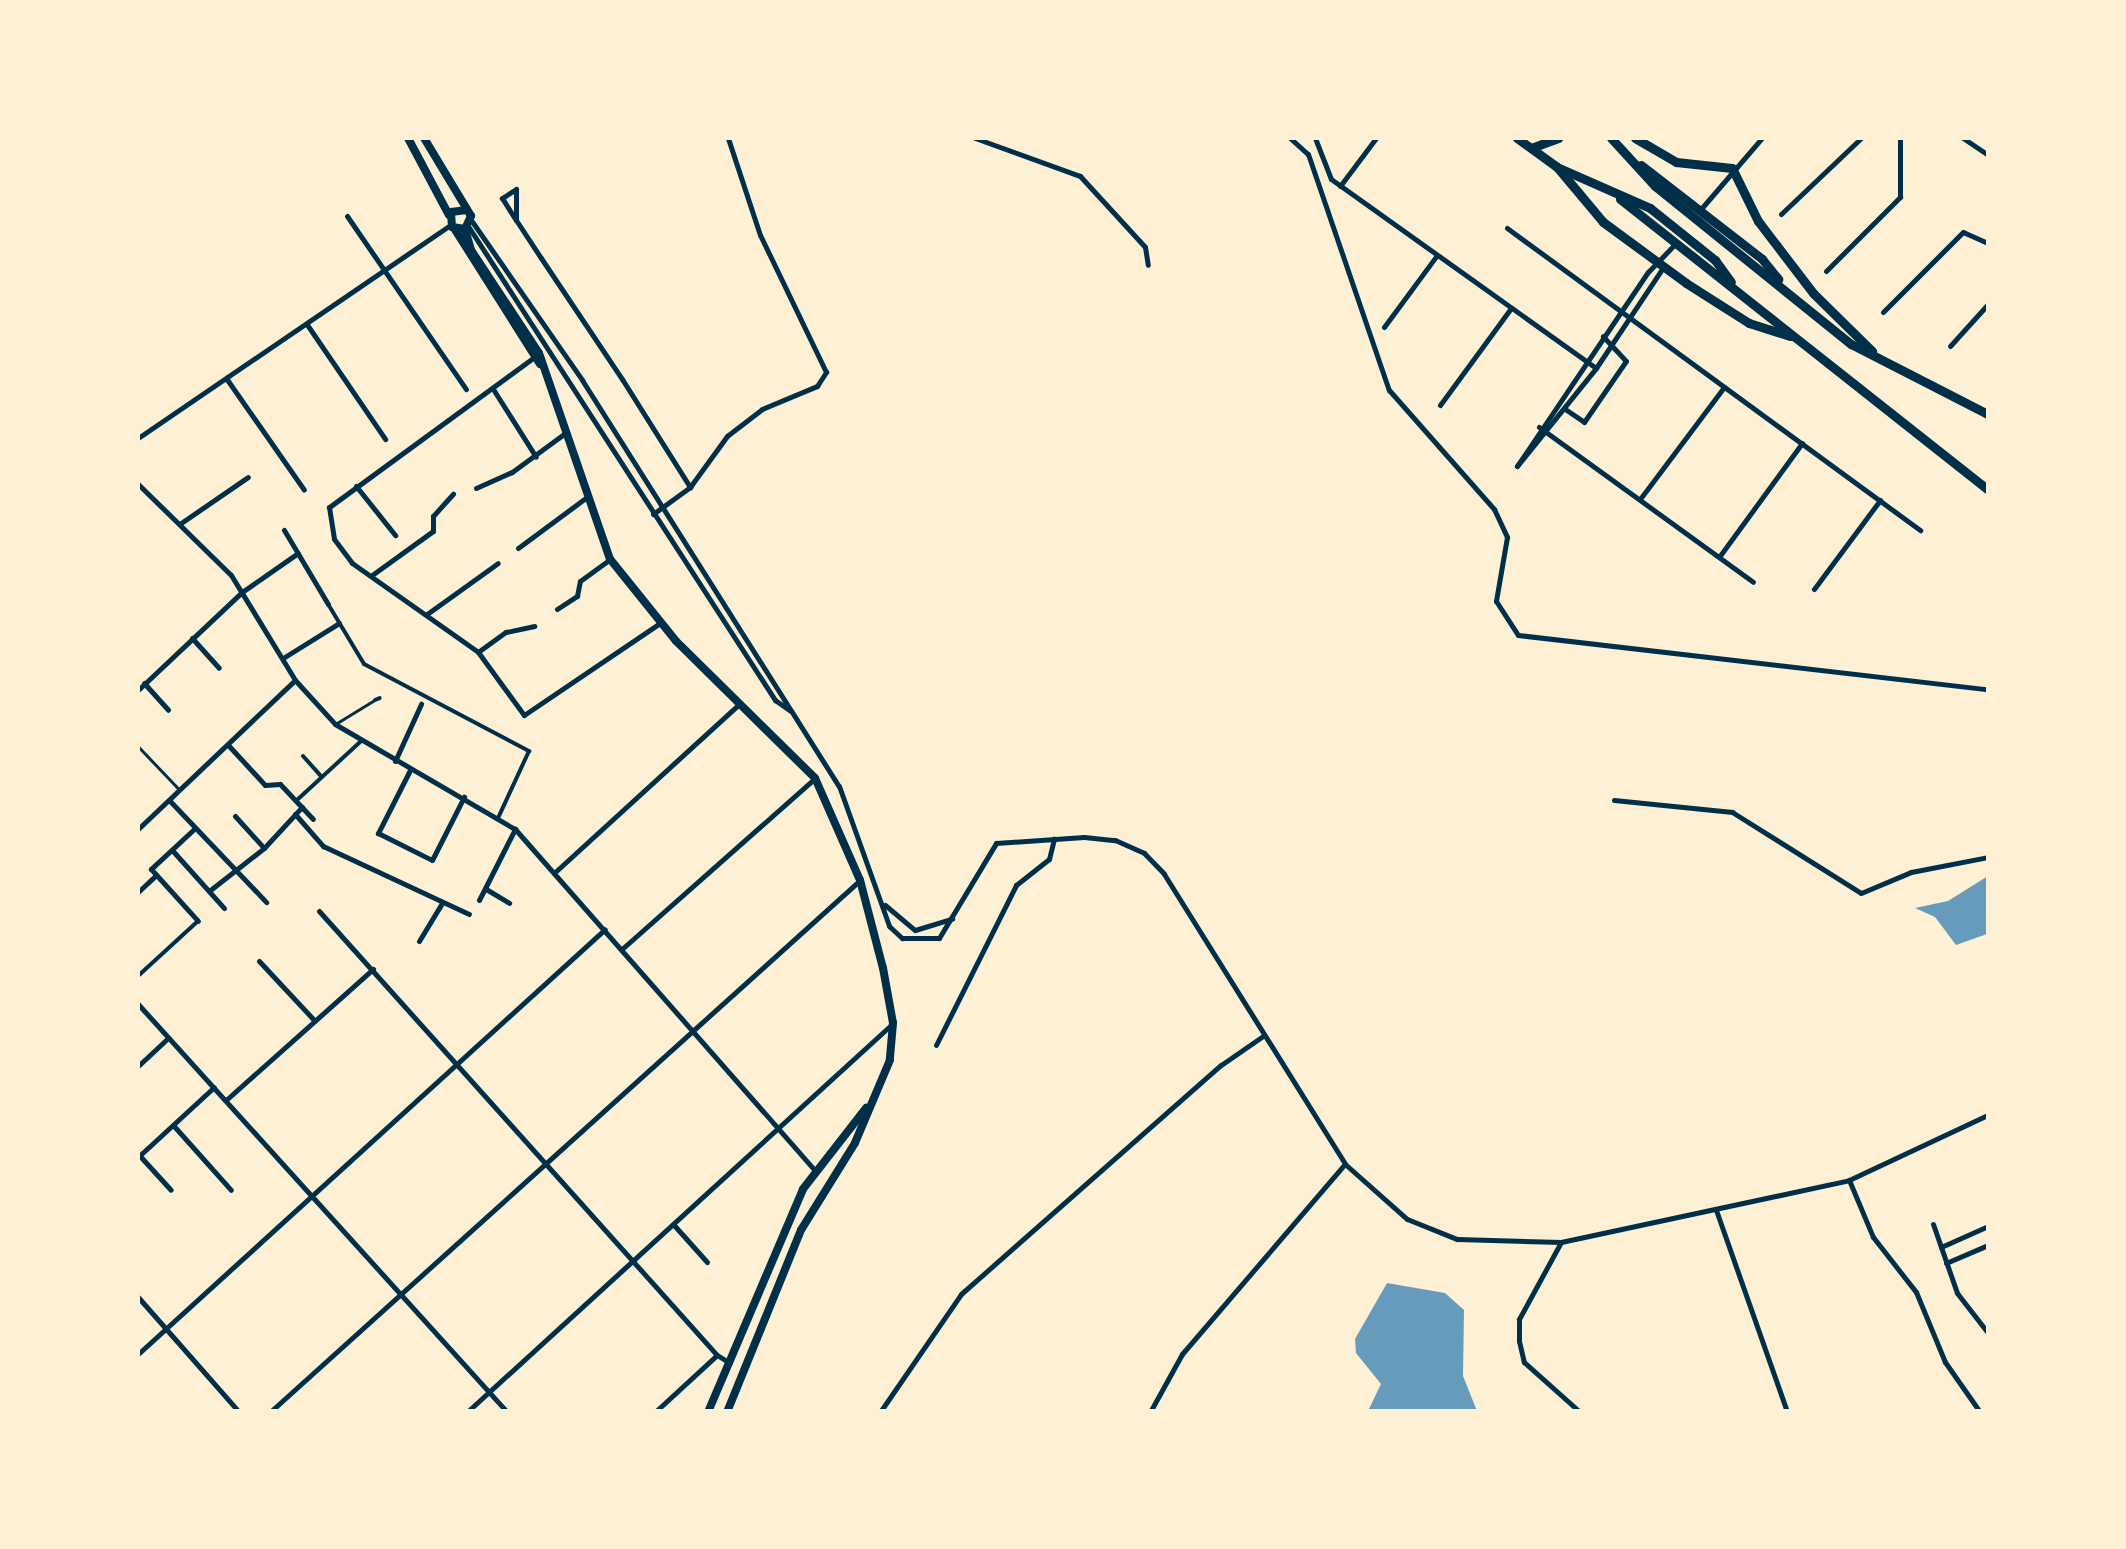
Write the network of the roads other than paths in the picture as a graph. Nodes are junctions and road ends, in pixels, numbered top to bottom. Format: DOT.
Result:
graph roads {
  1 [pos="408,138"];
  2 [pos="424,138"];
  3 [pos="728,138"];
  4 [pos="975,138"];
  5 [pos="1290,138"];
  6 [pos="1315,138"];
  7 [pos="1376,138"];
  8 [pos="1517,138"];
  9 [pos="1558,138"];
  10 [pos="1611,138"];
  11 [pos="1635,138"];
  12 [pos="1762,138"];
  13 [pos="1861,138"];
  14 [pos="1900,138"];
  15 [pos="1963,138"];
  16 [pos="1531,148"];
  17 [pos="1988,154"];
  18 [pos="1557,167"];
  19 [pos="1732,168"];
  20 [pos="1340,186"];
  21 [pos="467,210"];
  22 [pos="1781,214"];
  23 [pos="348,216"];
  24 [pos="516,220"];
  25 [pos="460,224"];
  26 [pos="1507,228"];
  27 [pos="1988,243"];
  28 [pos="1437,255"];
  29 [pos="1662,262"];
  30 [pos="1148,265"];
  31 [pos="1826,271"];
  32 [pos="388,272"];
  33 [pos="1988,304"];
  34 [pos="1511,308"];
  35 [pos="1621,311"];
  36 [pos="1883,312"];
  37 [pos="1632,319"];
  38 [pos="307,326"];
  39 [pos="1384,327"];
  40 [pos="552,334"];
  41 [pos="1604,336"];
  42 [pos="1795,338"];
  43 [pos="541,341"];
  44 [pos="1614,344"];
  45 [pos="1950,346"];
  46 [pos="536,356"];
  47 [pos="1586,361"];
  48 [pos="1887,366"];
  49 [pos="575,368"];
  50 [pos="1596,368"];
  51 [pos="564,376"];
  52 [pos="225,377"];
  53 [pos="1724,386"];
  54 [pos="466,389"];
  55 [pos="494,389"];
  56 [pos="1440,405"];
  57 [pos="1565,409"];
  58 [pos="1988,414"];
  59 [pos="1540,427"];
  60 [pos="566,432"];
  61 [pos="1547,433"];
  62 [pos="138,438"];
  63 [pos="385,439"];
  64 [pos="1802,444"];
  65 [pos="630,455"];
  66 [pos="536,456"];
  67 [pos="619,462"];
  68 [pos="248,477"];
  69 [pos="138,484"];
  70 [pos="356,486"];
  71 [pos="690,487"];
  72 [pos="476,488"];
  73 [pos="304,490"];
  74 [pos="1988,490"];
  75 [pos="452,494"];
  76 [pos="587,498"];
  77 [pos="1640,499"];
  78 [pos="1880,500"];
  79 [pos="664,508"];
  80 [pos="653,514"];
  81 [pos="181,524"];
  82 [pos="284,530"];
  83 [pos="1920,530"];
  84 [pos="395,535"];
  85 [pos="518,548"];
  86 [pos="298,553"];
  87 [pos="694,556"];
  88 [pos="1719,557"];
  89 [pos="610,559"];
  90 [pos="498,563"];
  91 [pos="685,563"];
  92 [pos="372,575"];
  93 [pos="1753,582"];
  94 [pos="1814,589"];
  95 [pos="242,592"];
  96 [pos="328,604"];
  97 [pos="557,609"];
  98 [pos="426,614"];
  99 [pos="339,623"];
  100 [pos="660,623"];
  101 [pos="534,626"];
  102 [pos="192,638"];
  103 [pos="478,652"];
  104 [pos="283,658"];
  105 [pos="219,668"];
  106 [pos="295,680"];
  107 [pos="144,684"];
  108 [pos="1988,689"];
  109 [pos="138,690"];
  110 [pos="377,699"];
  111 [pos="740,703"];
  112 [pos="422,704"];
  113 [pos="168,710"];
  114 [pos="793,712"];
  115 [pos="336,724"];
  116 [pos="360,742"];
  117 [pos="138,746"];
  118 [pos="229,746"];
  119 [pos="302,756"];
  120 [pos="395,761"];
  121 [pos="411,769"];
  122 [pos="322,777"];
  123 [pos="815,778"];
  124 [pos="180,790"];
  125 [pos="464,797"];
  126 [pos="168,800"];
  127 [pos="296,800"];
  128 [pos="1614,800"];
  129 [pos="302,807"];
  130 [pos="295,814"];
  131 [pos="235,816"];
  132 [pos="499,816"];
  133 [pos="313,819"];
  134 [pos="138,826"];
  135 [pos="194,829"];
  136 [pos="515,829"];
  137 [pos="1054,839"];
  138 [pos="264,848"];
  139 [pos="172,850"];
  140 [pos="1988,857"];
  141 [pos="236,872"];
  142 [pos="554,874"];
  143 [pos="156,875"];
  144 [pos="860,880"];
  145 [pos="485,888"];
  146 [pos="209,891"];
  147 [pos="138,892"];
  148 [pos="479,900"];
  149 [pos="881,900"];
  150 [pos="266,902"];
  151 [pos="442,903"];
  152 [pos="509,903"];
  153 [pos="224,908"];
  154 [pos="319,910"];
  155 [pos="469,914"];
  156 [pos="955,918"];
  157 [pos="198,921"];
  158 [pos="605,929"];
  159 [pos="419,942"];
  160 [pos="622,948"];
  161 [pos="259,961"];
  162 [pos="374,968"];
  163 [pos="138,976"];
  164 [pos="138,1004"];
  165 [pos="314,1020"];
  166 [pos="893,1023"];
  167 [pos="692,1026"];
  168 [pos="1263,1036"];
  169 [pos="168,1038"];
  170 [pos="936,1046"];
  171 [pos="459,1065"];
  172 [pos="138,1066"];
  173 [pos="214,1088"];
  174 [pos="226,1100"];
  175 [pos="872,1102"];
  176 [pos="1988,1115"];
  177 [pos="781,1124"];
  178 [pos="173,1125"];
  179 [pos="138,1156"];
  180 [pos="545,1162"];
  181 [pos="1345,1164"];
  182 [pos="815,1170"];
  183 [pos="1849,1180"];
  184 [pos="171,1190"];
  185 [pos="231,1190"];
  186 [pos="313,1194"];
  187 [pos="1716,1210"];
  188 [pos="673,1224"];
  189 [pos="1933,1224"];
  190 [pos="1988,1226"];
  191 [pos="1561,1242"];
  192 [pos="1988,1245"];
  193 [pos="1940,1247"];
  194 [pos="632,1258"];
  195 [pos="708,1262"];
  196 [pos="1946,1263"];
  197 [pos="401,1293"];
  198 [pos="138,1296"];
  199 [pos="166,1328"];
  200 [pos="1988,1333"];
  201 [pos="138,1354"];
  202 [pos="717,1354"];
  203 [pos="730,1362"];
  204 [pos="489,1392"];
  205 [pos="240,1412"];
  206 [pos="270,1412"];
  207 [pos="467,1412"];
  208 [pos="507,1412"];
  209 [pos="655,1412"];
  210 [pos="708,1412"];
  211 [pos="727,1412"];
  212 [pos="880,1412"];
  213 [pos="1150,1412"];
  214 [pos="1580,1412"];
  215 [pos="1787,1412"];
  216 [pos="1980,1412"];
  1 -- 25 [label="main road"];
  2 -- 21 [label="main road"];
  3 -- 71 [label="street"];
  4 -- 30 [label="street"];
  5 -- 108 [label="street"];
  6 -- 20 [label="street"];
  7 -- 20 [label="street"];
  8 -- 16 [label="main road"];
  9 -- 16 [label="main road"];
  10 -- 48 [label="main road"];
  11 -- 19 [label="main road"];
  12 -- 19 [label="street"];
  13 -- 22 [label="street"];
  14 -- 31 [label="street"];
  15 -- 17 [label="street"];
  16 -- 18 [label="main road"];
  18 -- 29 [label="main road"];
  18 -- 42 [label="main road"];
  19 -- 29 [label="street"];
  19 -- 48 [label="main road"];
  20 -- 28 [label="street"];
  21 -- 25 [label="main road"];
  21 -- 25 [label="main road"];
  23 -- 32 [label="street"];
  24 -- 24 [label="street"];
  24 -- 71 [label="street"];
  25 -- 32 [label="street"];
  25 -- 40 [label="street"];
  25 -- 43 [label="street"];
  25 -- 46 [label="main road"];
  26 -- 35 [label="street"];
  27 -- 36 [label="street"];
  28 -- 34 [label="street"];
  28 -- 39 [label="street"];
  29 -- 35 [label="street"];
  29 -- 37 [label="street"];
  29 -- 42 [label="main road"];
  32 -- 38 [label="street"];
  32 -- 54 [label="street"];
  33 -- 45 [label="street"];
  34 -- 47 [label="street"];
  34 -- 56 [label="street"];
  35 -- 37 [label="street"];
  35 -- 41 [label="street"];
  37 -- 44 [label="street"];
  37 -- 53 [label="street"];
  38 -- 52 [label="street"];
  38 -- 63 [label="street"];
  40 -- 43 [label="street"];
  40 -- 49 [label="street"];
  41 -- 44 [label="street"];
  41 -- 47 [label="street"];
  42 -- 74 [label="main road"];
  43 -- 51 [label="street"];
  44 -- 50 [label="street"];
  44 -- 57 [label="street"];
  46 -- 55 [label="street"];
  46 -- 60 [label="main road"];
  47 -- 50 [label="street"];
  47 -- 59 [label="street"];
  48 -- 58 [label="main road"];
  49 -- 51 [label="street"];
  49 -- 65 [label="street"];
  50 -- 57 [label="street"];
  51 -- 67 [label="street"];
  52 -- 62 [label="street"];
  52 -- 73 [label="street"];
  53 -- 64 [label="street"];
  53 -- 77 [label="street"];
  55 -- 66 [label="street"];
  55 -- 70 [label="street"];
  57 -- 61 [label="street"];
  59 -- 61 [label="street"];
  59 -- 61 [label="street"];
  60 -- 66 [label="street"];
  60 -- 76 [label="main road"];
  61 -- 77 [label="street"];
  64 -- 78 [label="street"];
  64 -- 88 [label="street"];
  65 -- 67 [label="street"];
  65 -- 79 [label="street"];
  66 -- 72 [label="street"];
  67 -- 80 [label="street"];
  68 -- 81 [label="street"];
  69 -- 81 [label="street"];
  70 -- 84 [label="street"];
  70 -- 92 [label="street"];
  71 -- 79 [label="street"];
  75 -- 92 [label="street"];
  76 -- 85 [label="street"];
  76 -- 89 [label="main road"];
  77 -- 88 [label="street"];
  78 -- 83 [label="street"];
  78 -- 94 [label="street"];
  79 -- 80 [label="street"];
  79 -- 87 [label="street"];
  80 -- 91 [label="street"];
  81 -- 95 [label="street"];
  82 -- 86 [label="street"];
  86 -- 95 [label="street"];
  86 -- 96 [label="street"];
  87 -- 91 [label="street"];
  87 -- 114 [label="street"];
  88 -- 93 [label="street"];
  89 -- 97 [label="street"];
  89 -- 100 [label="main road"];
  90 -- 98 [label="street"];
  91 -- 114 [label="street"];
  92 -- 98 [label="street"];
  95 -- 102 [label="street"];
  95 -- 104 [label="street"];
  96 -- 99 [label="street"];
  98 -- 103 [label="street"];
  99 -- 104 [label="street"];
  99 -- 132 [label="street"];
  100 -- 103 [label="street"];
  100 -- 111 [label="main road"];
  101 -- 103 [label="street"];
  102 -- 105 [label="street"];
  102 -- 107 [label="street"];
  104 -- 106 [label="street"];
  106 -- 115 [label="street"];
  106 -- 118 [label="street"];
  107 -- 109 [label="street"];
  107 -- 113 [label="street"];
  110 -- 115 [label="lane"];
  111 -- 123 [label="main road"];
  111 -- 142 [label="street"];
  112 -- 120 [label="street"];
  114 -- 149 [label="street"];
  115 -- 116 [label="street"];
  116 -- 120 [label="street"];
  116 -- 122 [label="street"];
  117 -- 124 [label="lane"];
  118 -- 124 [label="street"];
  118 -- 127 [label="street"];
  119 -- 122 [label="street"];
  120 -- 121 [label="street"];
  121 -- 125 [label="street"];
  121 -- 125 [label="street"];
  122 -- 127 [label="street"];
  123 -- 144 [label="main road"];
  123 -- 160 [label="street"];
  124 -- 126 [label="street"];
  125 -- 132 [label="street"];
  126 -- 134 [label="street"];
  126 -- 135 [label="street"];
  127 -- 129 [label="street"];
  128 -- 140 [label="street"];
  129 -- 130 [label="street"];
  129 -- 133 [label="street"];
  130 -- 138 [label="street"];
  130 -- 151 [label="street"];
  131 -- 138 [label="street"];
  132 -- 136 [label="street"];
  135 -- 139 [label="street"];
  135 -- 141 [label="street"];
  136 -- 142 [label="street"];
  136 -- 145 [label="street"];
  137 -- 156 [label="street"];
  137 -- 168 [label="street"];
  137 -- 170 [label="street"];
  138 -- 141 [label="street"];
  139 -- 143 [label="street"];
  139 -- 146 [label="street"];
  141 -- 146 [label="street"];
  141 -- 150 [label="street"];
  142 -- 158 [label="street"];
  143 -- 147 [label="street"];
  143 -- 157 [label="street"];
  144 -- 166 [label="main road"];
  144 -- 167 [label="street"];
  145 -- 148 [label="street"];
  145 -- 152 [label="street"];
  146 -- 153 [label="street"];
  149 -- 156 [label="street"];
  149 -- 156 [label="street"];
  151 -- 155 [label="street"];
  151 -- 159 [label="street"];
  154 -- 162 [label="street"];
  157 -- 163 [label="street"];
  158 -- 160 [label="street"];
  158 -- 171 [label="street"];
  160 -- 167 [label="street"];
  161 -- 165 [label="street"];
  162 -- 165 [label="street"];
  162 -- 171 [label="street"];
  164 -- 169 [label="street"];
  165 -- 174 [label="street"];
  166 -- 175 [label="main road"];
  166 -- 177 [label="street"];
  167 -- 177 [label="street"];
  167 -- 180 [label="street"];
  168 -- 181 [label="street"];
  168 -- 212 [label="street"];
  169 -- 172 [label="street"];
  169 -- 173 [label="street"];
  171 -- 180 [label="street"];
  171 -- 186 [label="street"];
  173 -- 174 [label="street"];
  173 -- 178 [label="street"];
  174 -- 186 [label="street"];
  175 -- 182 [label="main road"];
  175 -- 211 [label="main road"];
  176 -- 183 [label="street"];
  177 -- 182 [label="street"];
  177 -- 188 [label="street"];
  178 -- 179 [label="street"];
  178 -- 185 [label="street"];
  179 -- 184 [label="street"];
  180 -- 194 [label="street"];
  180 -- 197 [label="street"];
  181 -- 191 [label="street"];
  181 -- 213 [label="street"];
  182 -- 203 [label="main road"];
  183 -- 187 [label="street"];
  183 -- 216 [label="street"];
  186 -- 197 [label="street"];
  186 -- 199 [label="street"];
  187 -- 191 [label="street"];
  187 -- 215 [label="street"];
  188 -- 194 [label="street"];
  188 -- 195 [label="street"];
  189 -- 193 [label="street"];
  190 -- 193 [label="street"];
  191 -- 214 [label="street"];
  192 -- 196 [label="street"];
  193 -- 196 [label="street"];
  194 -- 202 [label="street"];
  194 -- 204 [label="street"];
  196 -- 200 [label="street"];
  197 -- 204 [label="street"];
  197 -- 206 [label="street"];
  198 -- 199 [label="street"];
  199 -- 201 [label="street"];
  199 -- 205 [label="street"];
  202 -- 203 [label="street"];
  202 -- 209 [label="street"];
  203 -- 210 [label="main road"];
  204 -- 207 [label="street"];
  204 -- 208 [label="street"];
}
